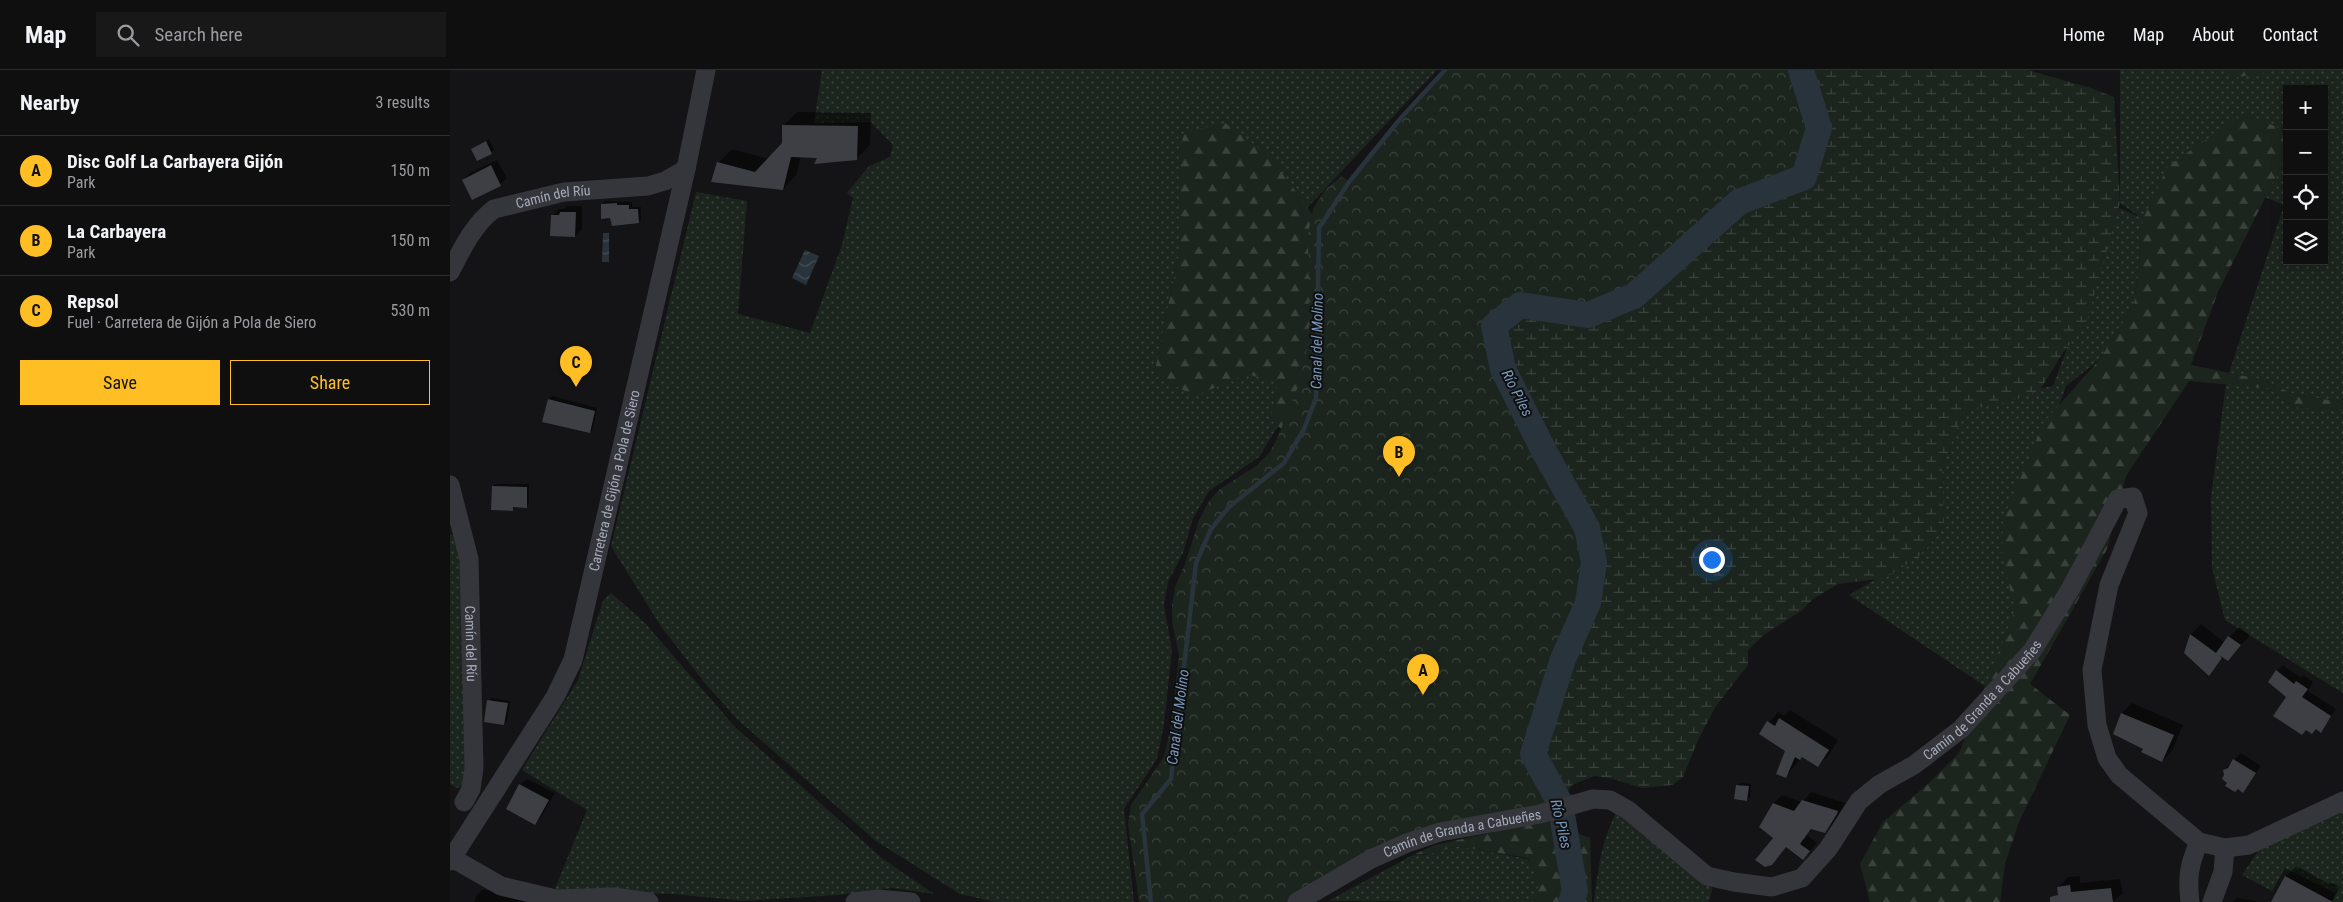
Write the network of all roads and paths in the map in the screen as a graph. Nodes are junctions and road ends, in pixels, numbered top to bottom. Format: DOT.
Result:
graph roads {
  1 [pos="706,70"];
  2 [pos="686,169"];
  3 [pos="450,272"];
  4 [pos="450,485"];
  5 [pos="453,510"];
  6 [pos="457,798"];
  7 [pos="2343,801"];
  8 [pos="479,813"];
  9 [pos="2199,842"];
  10 [pos="2224,848"];
  11 [pos="451,860"];
  12 [pos="649,902"];
  13 [pos="855,902"];
  14 [pos="910,902"];
  15 [pos="1297,902"];
  16 [pos="2190,902"];
  17 [pos="2212,902"];
  1 -- 2 [label="street, Carretera de Gijón a Pola de Siero"];
  2 -- 3 [label="street, Camín del Ríu"];
  2 -- 8 [label="street, Carretera de Gijón a Pola de Siero"];
  4 -- 5 [label="street, Camín del Ríu"];
  5 -- 6 [label="street, Camín del Ríu"];
  6 -- 8 [label="street"];
  7 -- 10 [label="street, Camín de Granda a Cabueñes"];
  8 -- 11 [label="street, Carretera de Gijón a Pola de Siero"];
  9 -- 10 [label="street, Camín de Granda a Cabueñes"];
  9 -- 15 [label="street, Camín de Granda a Cabueñes"];
  9 -- 16 [label="street"];
  10 -- 17 [label="street"];
  11 -- 12 [label="street"];
  13 -- 14 [label="street"];
}
